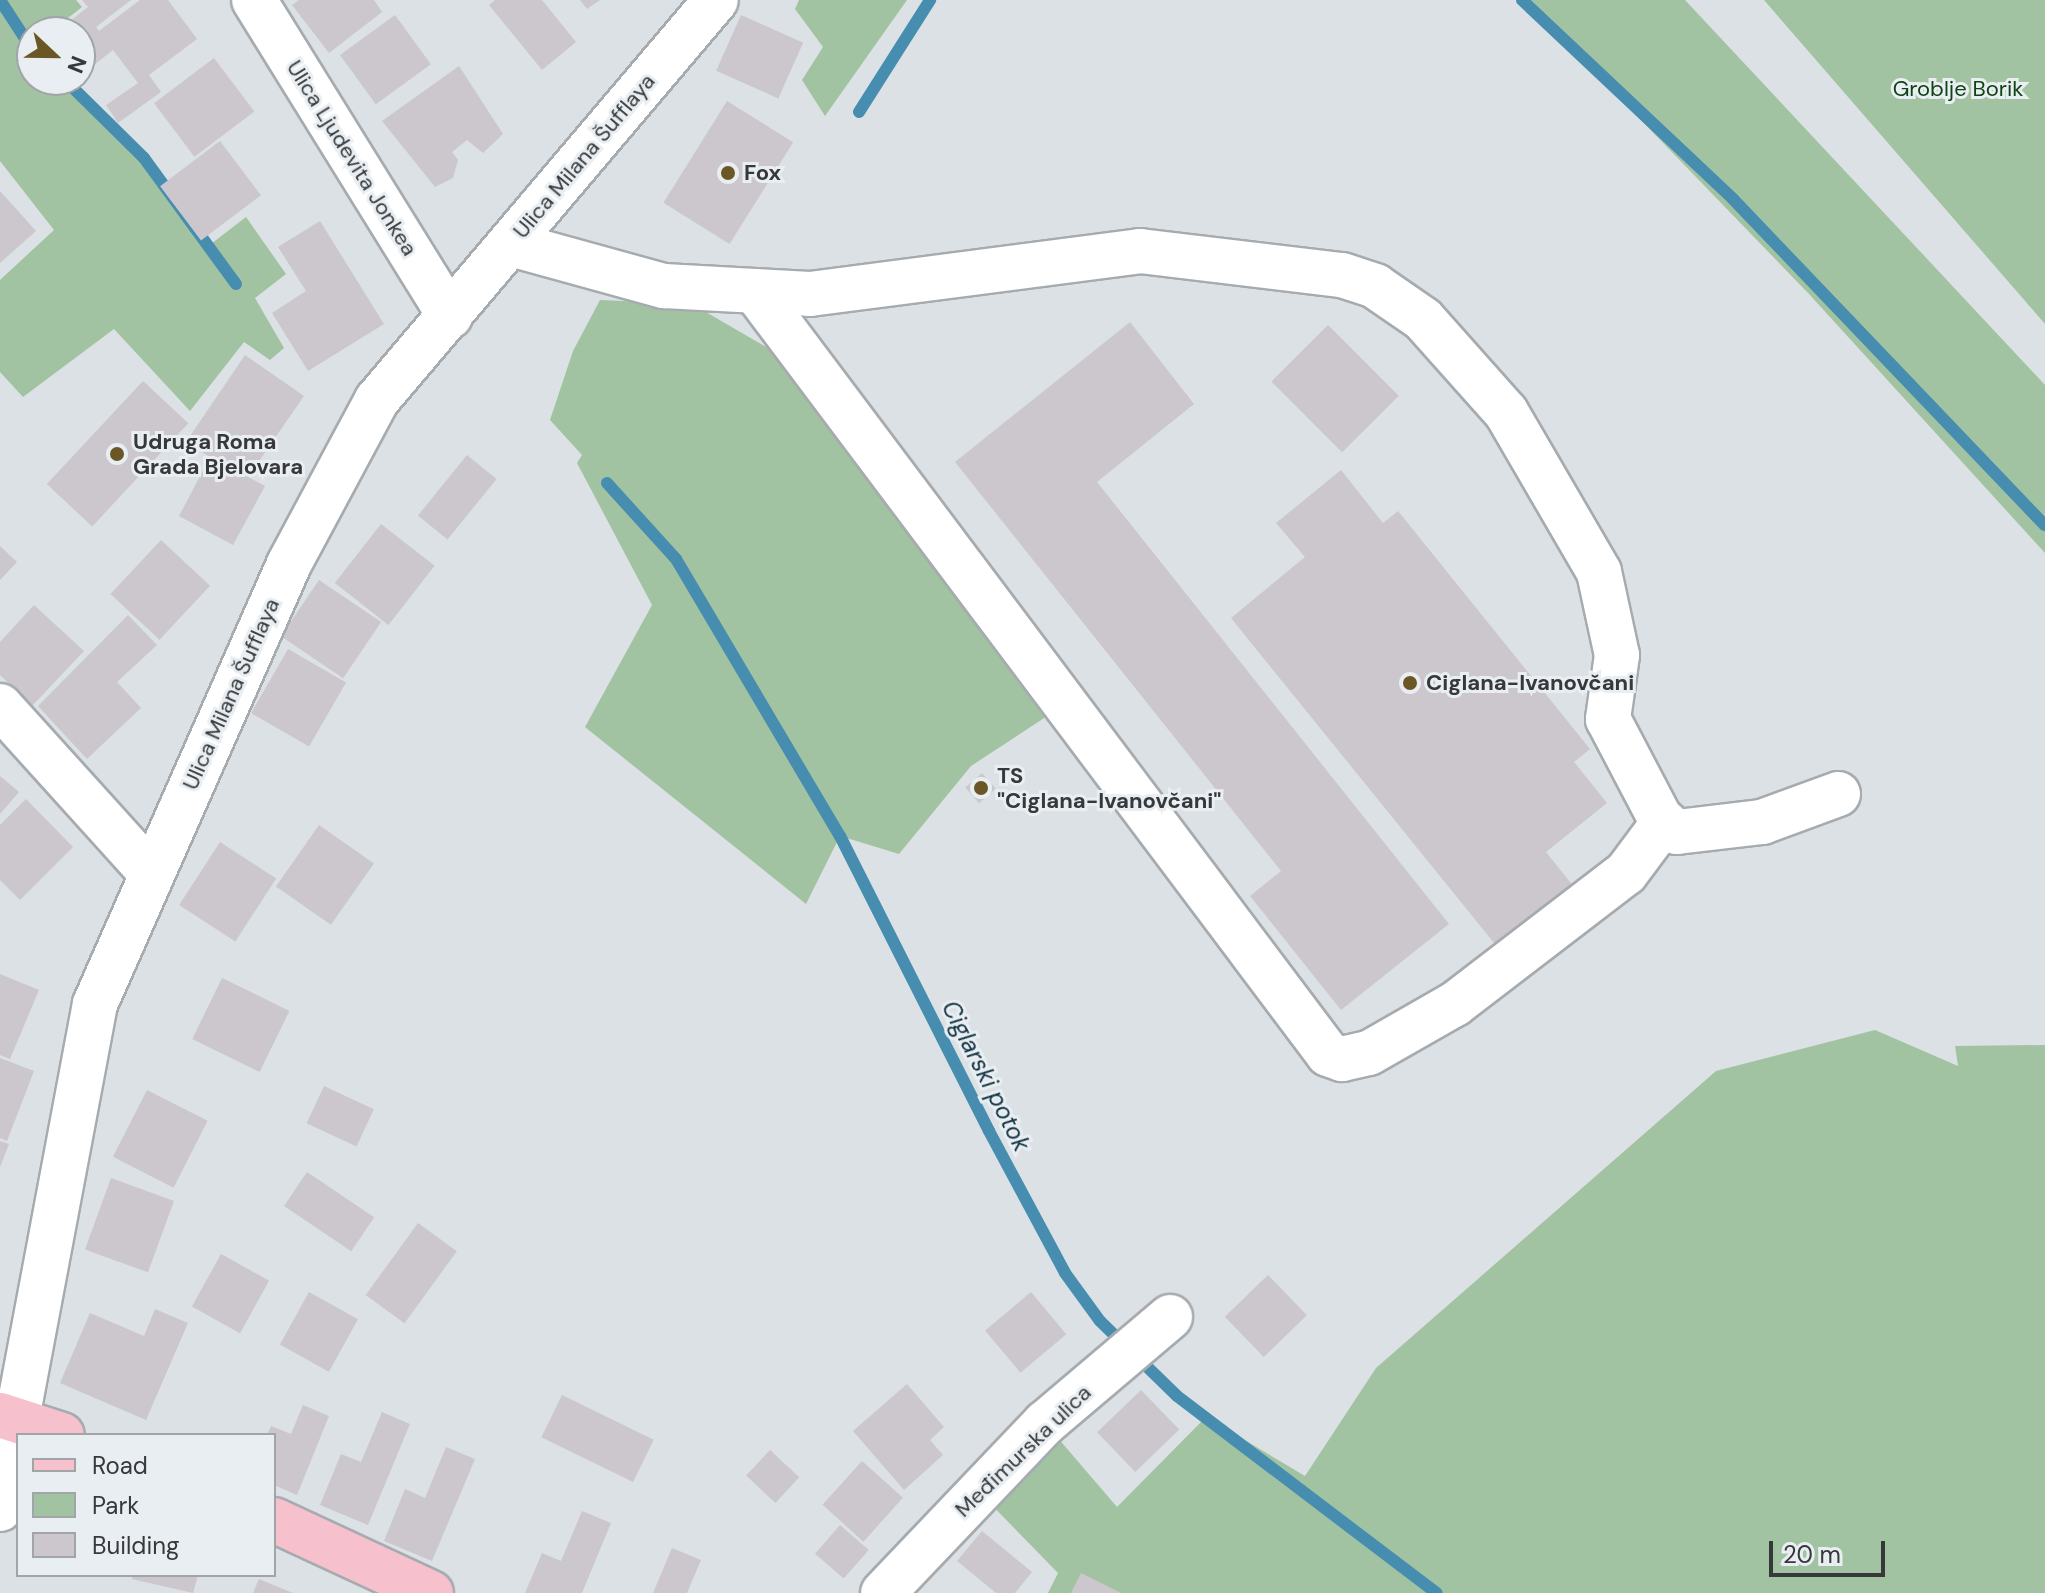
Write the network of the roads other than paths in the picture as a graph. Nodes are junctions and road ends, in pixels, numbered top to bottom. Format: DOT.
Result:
graph roads {
  1 [pos="254,0"];
  2 [pos="716,0"];
  3 [pos="511,244"];
  4 [pos="755,291"];
  5 [pos="450,316"];
  6 [pos="0,706"];
  7 [pos="1838,794"];
  8 [pos="1664,822"];
  9 [pos="151,873"];
  10 [pos="1170,1317"];
  11 [pos="9,1418"];
  12 [pos="56,1433"];
  13 [pos="0,1509"];
  14 [pos="276,1521"];
  15 [pos="431,1593"];
  16 [pos="883,1593"];
  1 -- 5 [label="street, Ulica Ljudevita Jonkea"];
  2 -- 3 [label="street, Ulica Milana Šufflaya"];
  3 -- 4 [label="street"];
  3 -- 5 [label="street, Ulica Milana Šufflaya"];
  4 -- 8 [label="street"];
  4 -- 8 [label="street"];
  5 -- 9 [label="street, Ulica Milana Šufflaya"];
  6 -- 9 [label="street"];
  7 -- 8 [label="street"];
  9 -- 11 [label="street, Ulica Milana Šufflaya"];
  10 -- 16 [label="street, Međimurska ulica"];
  11 -- 12 [label="main road"];
  11 -- 13 [label="street, Ulica Milana Šufflaya"];
  14 -- 15 [label="main road"];
}
